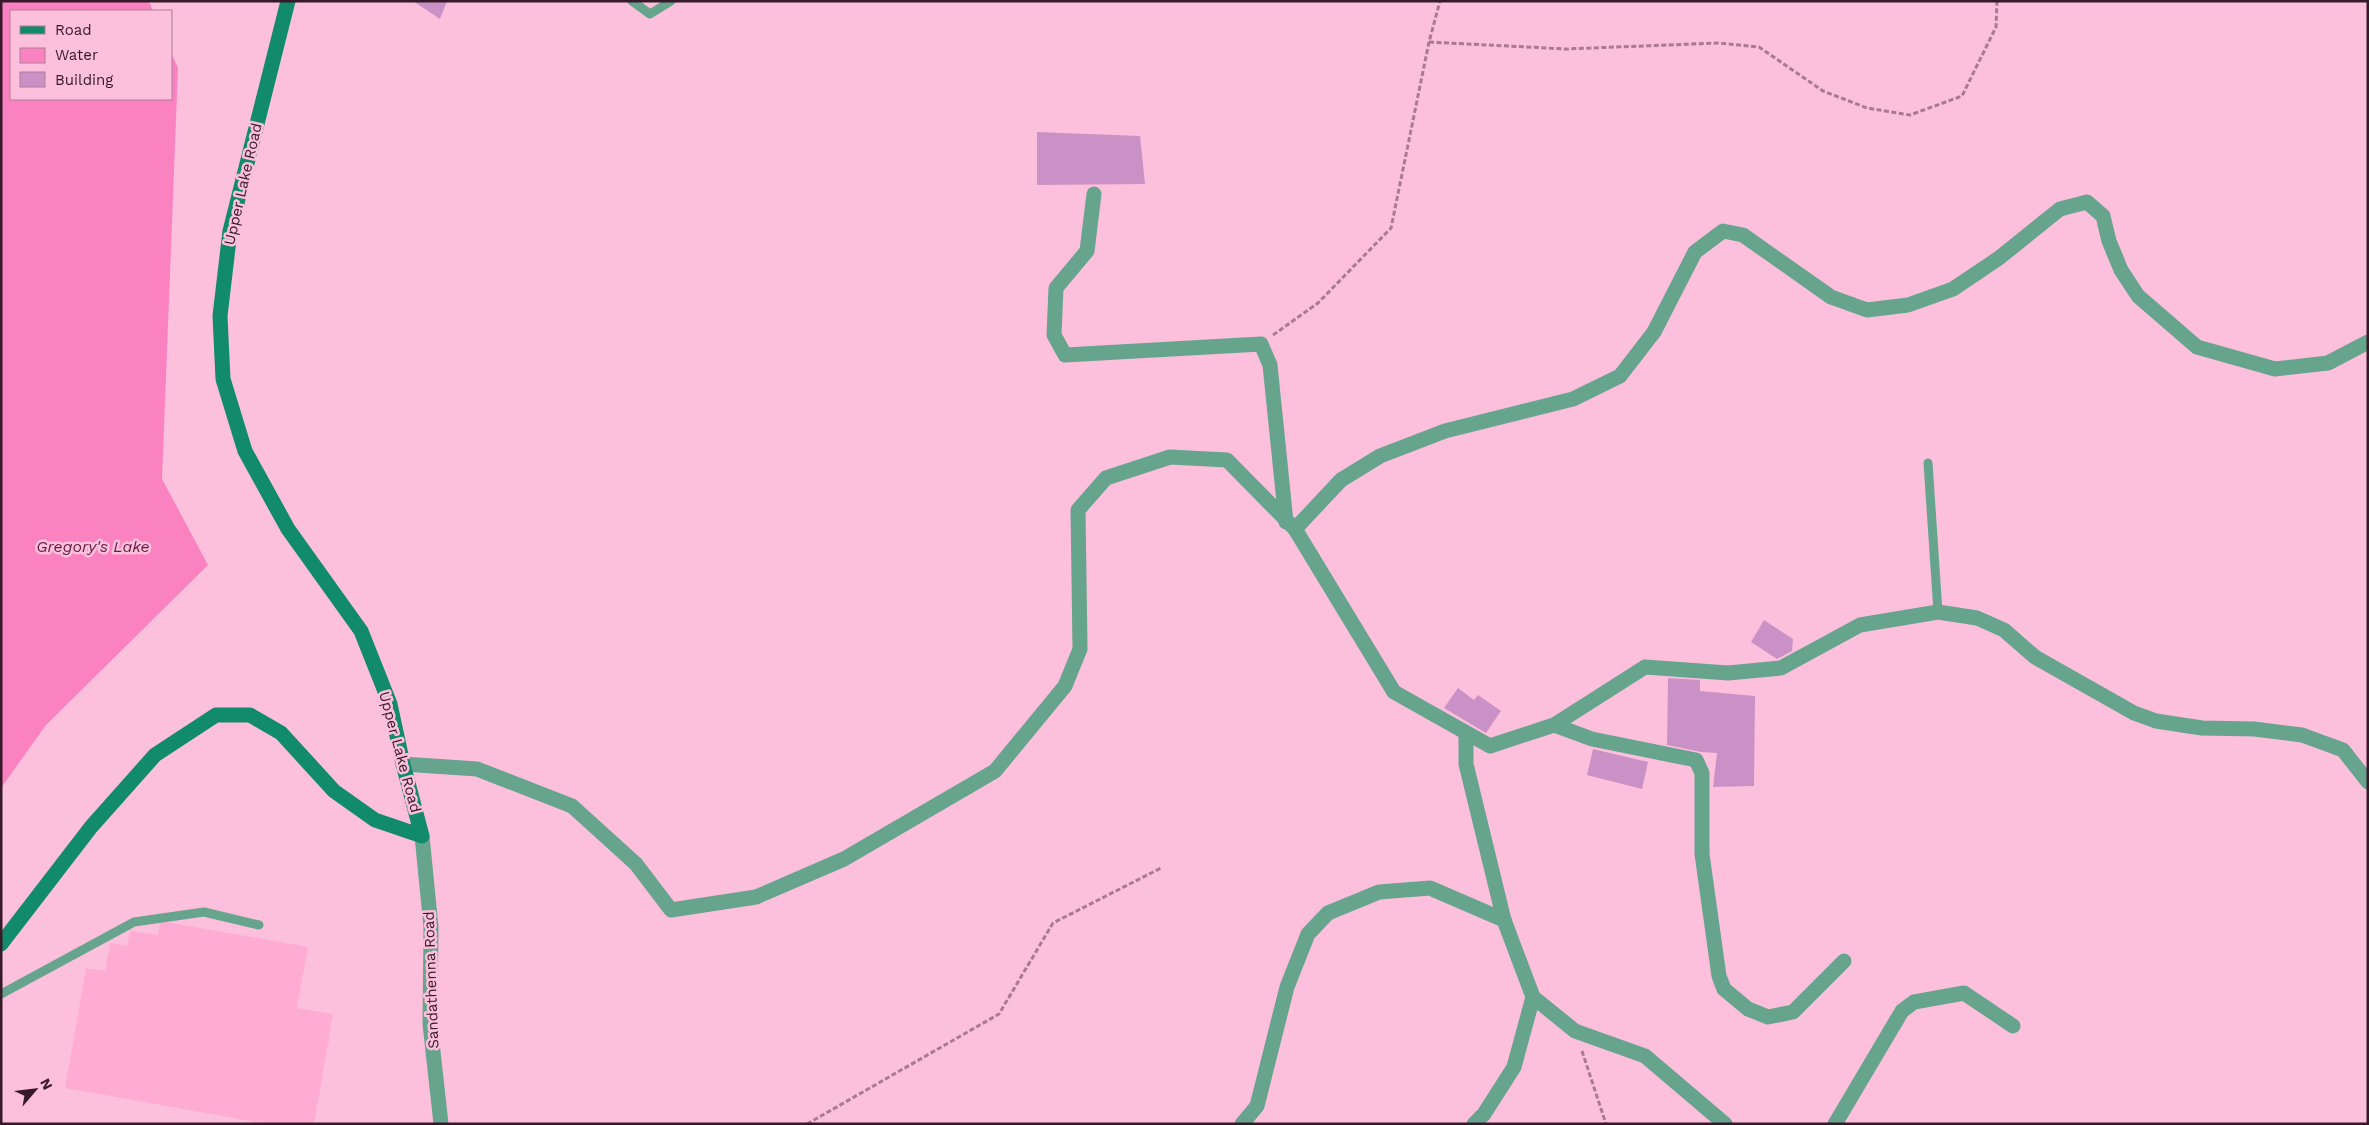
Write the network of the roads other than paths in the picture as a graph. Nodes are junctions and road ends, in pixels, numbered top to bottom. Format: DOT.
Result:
graph roads {
  1 [pos="288,1"];
  2 [pos="632,1"];
  3 [pos="672,1"];
  4 [pos="1094,194"];
  5 [pos="2368,342"];
  6 [pos="1928,463"];
  7 [pos="1290,525"];
  8 [pos="1938,612"];
  9 [pos="1554,724"];
  10 [pos="1466,734"];
  11 [pos="403,764"];
  12 [pos="2368,782"];
  13 [pos="422,836"];
  14 [pos="1504,920"];
  15 [pos="258,925"];
  16 [pos="1,944"];
  17 [pos="1844,960"];
  18 [pos="1,994"];
  19 [pos="1534,997"];
  20 [pos="2013,1026"];
  21 [pos="441,1124"];
  22 [pos="1242,1124"];
  23 [pos="1474,1124"];
  24 [pos="1725,1124"];
  25 [pos="1835,1124"];
  1 -- 11 [label="street, Upper Lake Road"];
  2 -- 3 [label="lane"];
  4 -- 7 [label="street"];
  5 -- 7 [label="street"];
  6 -- 8 [label="lane"];
  7 -- 10 [label="street"];
  7 -- 11 [label="street"];
  8 -- 9 [label="street"];
  8 -- 12 [label="street"];
  9 -- 10 [label="street"];
  9 -- 17 [label="street"];
  10 -- 14 [label="street"];
  11 -- 13 [label="street, Upper Lake Road"];
  13 -- 16 [label="street, Upper Lake Road"];
  13 -- 21 [label="street, Sandathenna Road"];
  14 -- 19 [label="street"];
  14 -- 22 [label="street"];
  15 -- 18 [label="lane"];
  19 -- 23 [label="street"];
  19 -- 24 [label="street"];
  20 -- 25 [label="street"];
}
